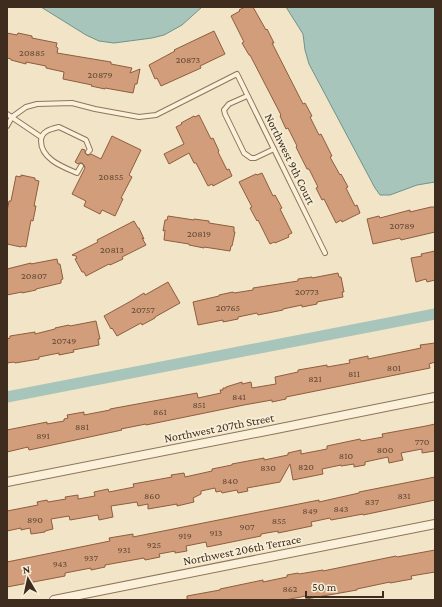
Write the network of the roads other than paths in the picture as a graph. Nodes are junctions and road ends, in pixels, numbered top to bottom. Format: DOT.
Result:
graph roads {
  1 [pos="247,96"];
  2 [pos="7,114"];
  3 [pos="12,117"];
  4 [pos="7,126"];
  5 [pos="41,137"];
  6 [pos="274,149"];
  7 [pos="88,152"];
  8 [pos="81,166"];
  9 [pos="325,253"];
  10 [pos="435,397"];
  11 [pos="7,482"];
  12 [pos="435,524"];
  13 [pos="54,600"];
  1 -- 3 [label="lane, Northwest 9th Court"];
  1 -- 6 [label="lane, Northwest 9th Court"];
  1 -- 6 [label="lane"];
  2 -- 3 [label="lane"];
  3 -- 4 [label="lane"];
  3 -- 5 [label="lane"];
  5 -- 7 [label="lane"];
  5 -- 8 [label="lane"];
  6 -- 9 [label="lane, Northwest 9th Court"];
  10 -- 11 [label="street, Northwest 207th Street"];
  12 -- 13 [label="street, Northwest 206th Terrace"];
}
